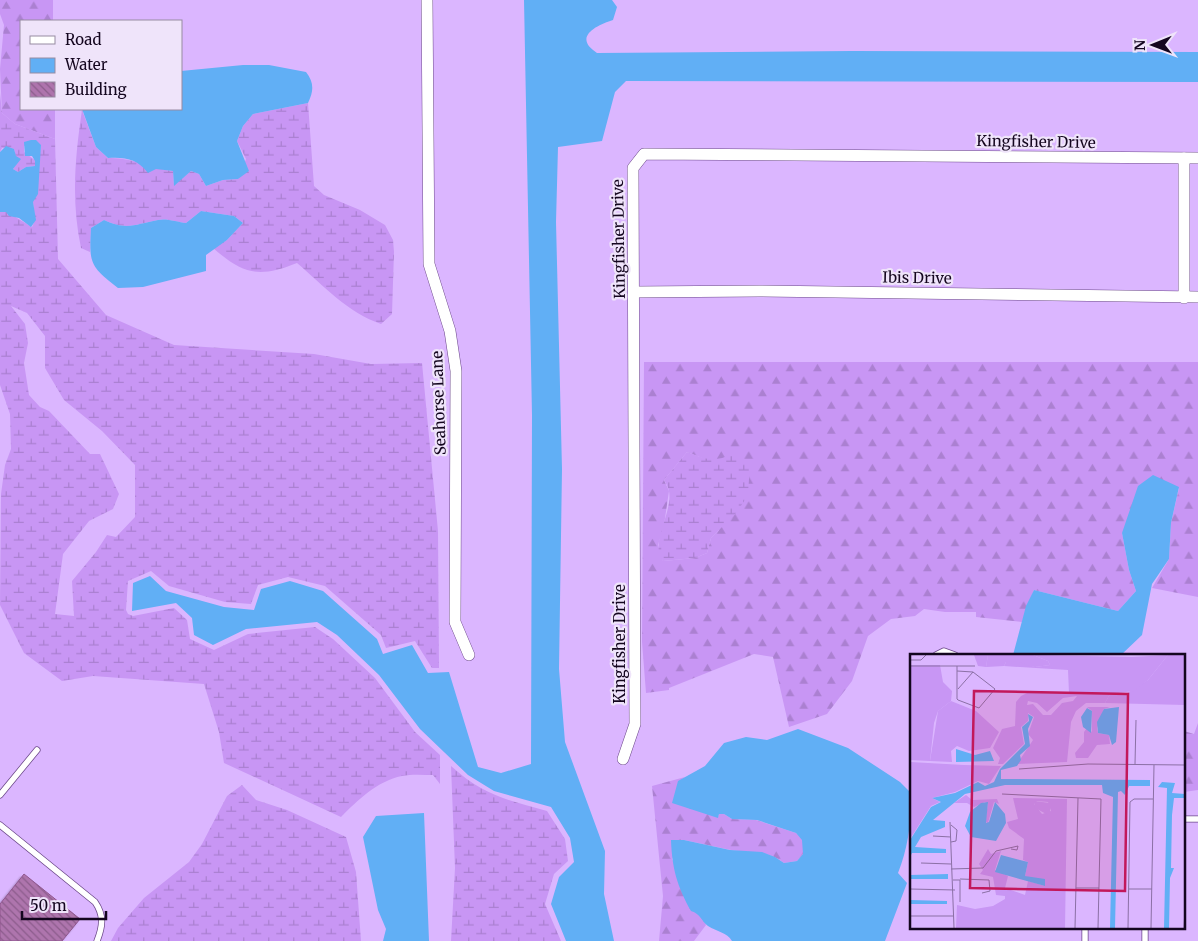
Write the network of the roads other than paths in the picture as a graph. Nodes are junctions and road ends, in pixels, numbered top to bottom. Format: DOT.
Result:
graph roads {
  1 [pos="427,0"];
  2 [pos="1184,158"];
  3 [pos="1198,158"];
  4 [pos="635,292"];
  5 [pos="1198,297"];
  6 [pos="1184,298"];
  7 [pos="938,654"];
  8 [pos="952,654"];
  9 [pos="469,655"];
  10 [pos="37,750"];
  11 [pos="623,759"];
  12 [pos="0,795"];
  13 [pos="0,826"];
  14 [pos="1085,928"];
  15 [pos="1145,928"];
  16 [pos="97,941"];
  17 [pos="1085,941"];
  18 [pos="1145,941"];
  1 -- 9 [label="street, Seahorse Lane"];
  2 -- 3 [label="street, Kingfisher Drive"];
  2 -- 4 [label="street, Kingfisher Drive"];
  2 -- 6 [label="street"];
  4 -- 6 [label="street, Ibis Drive"];
  4 -- 11 [label="street, Kingfisher Drive"];
  5 -- 6 [label="street, Ibis Drive"];
  7 -- 8 [label="lane"];
  10 -- 12 [label="lane"];
  13 -- 16 [label="lane"];
  14 -- 17 [label="lane"];
  15 -- 18 [label="lane"];
}
